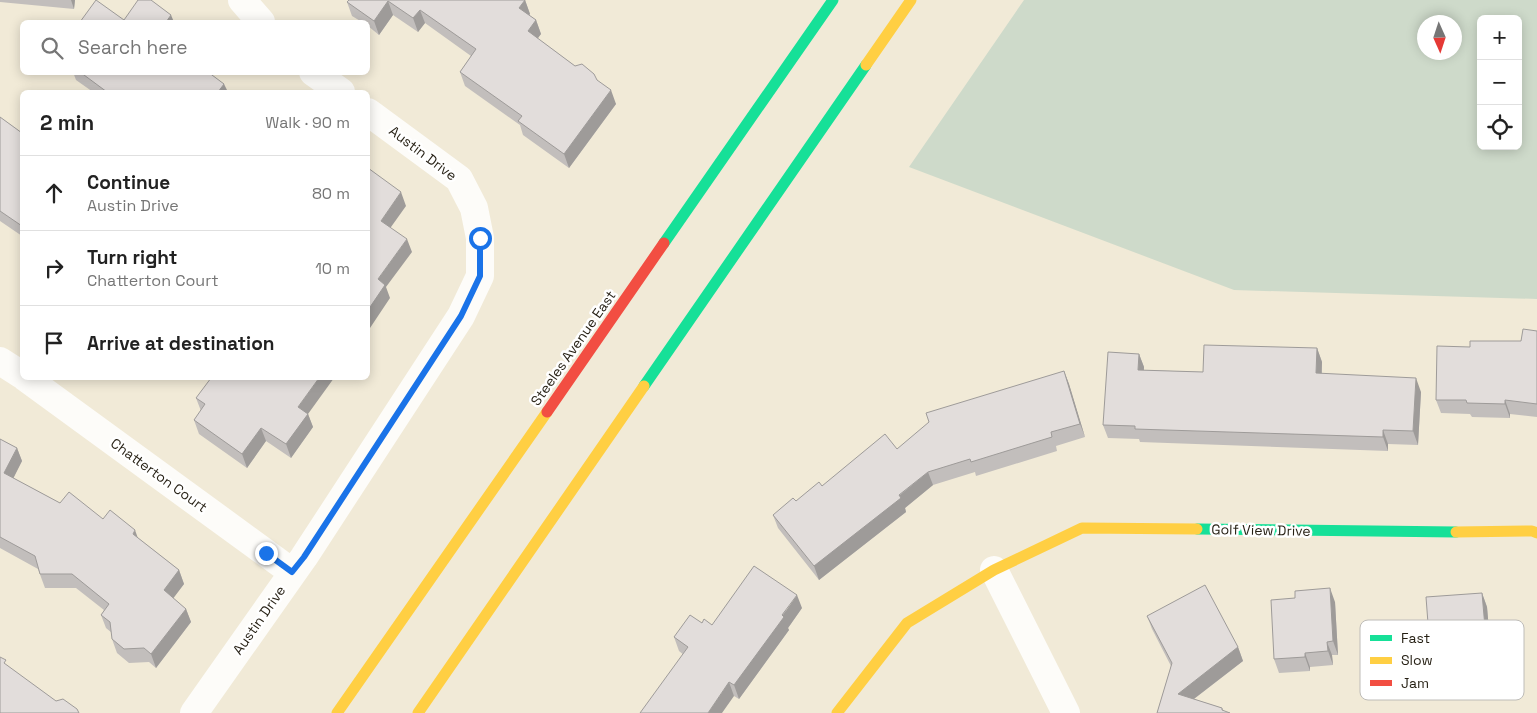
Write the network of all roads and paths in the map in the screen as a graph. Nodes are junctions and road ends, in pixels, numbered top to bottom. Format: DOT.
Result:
graph roads {
  1 [pos="242,0"];
  2 [pos="833,0"];
  3 [pos="910,0"];
  4 [pos="259,20"];
  5 [pos="317,75"];
  6 [pos="338,90"];
  7 [pos="370,113"];
  8 [pos="0,361"];
  9 [pos="20,374"];
  10 [pos="29,380"];
  11 [pos="1537,533"];
  12 [pos="994,570"];
  13 [pos="292,572"];
  14 [pos="194,713"];
  15 [pos="337,713"];
  16 [pos="418,713"];
  17 [pos="837,713"];
  18 [pos="1066,713"];
  1 -- 4 [label="street"];
  2 -- 15 [label="main road, Steeles Avenue East"];
  3 -- 16 [label="main road"];
  5 -- 6 [label="street"];
  7 -- 13 [label="street, Austin Drive"];
  8 -- 9 [label="street"];
  10 -- 13 [label="street, Chatterton Court"];
  11 -- 12 [label="main road, Golf View Drive"];
  12 -- 17 [label="main road, Golf View Drive"];
  12 -- 18 [label="street"];
  13 -- 14 [label="street, Austin Drive"];
}
